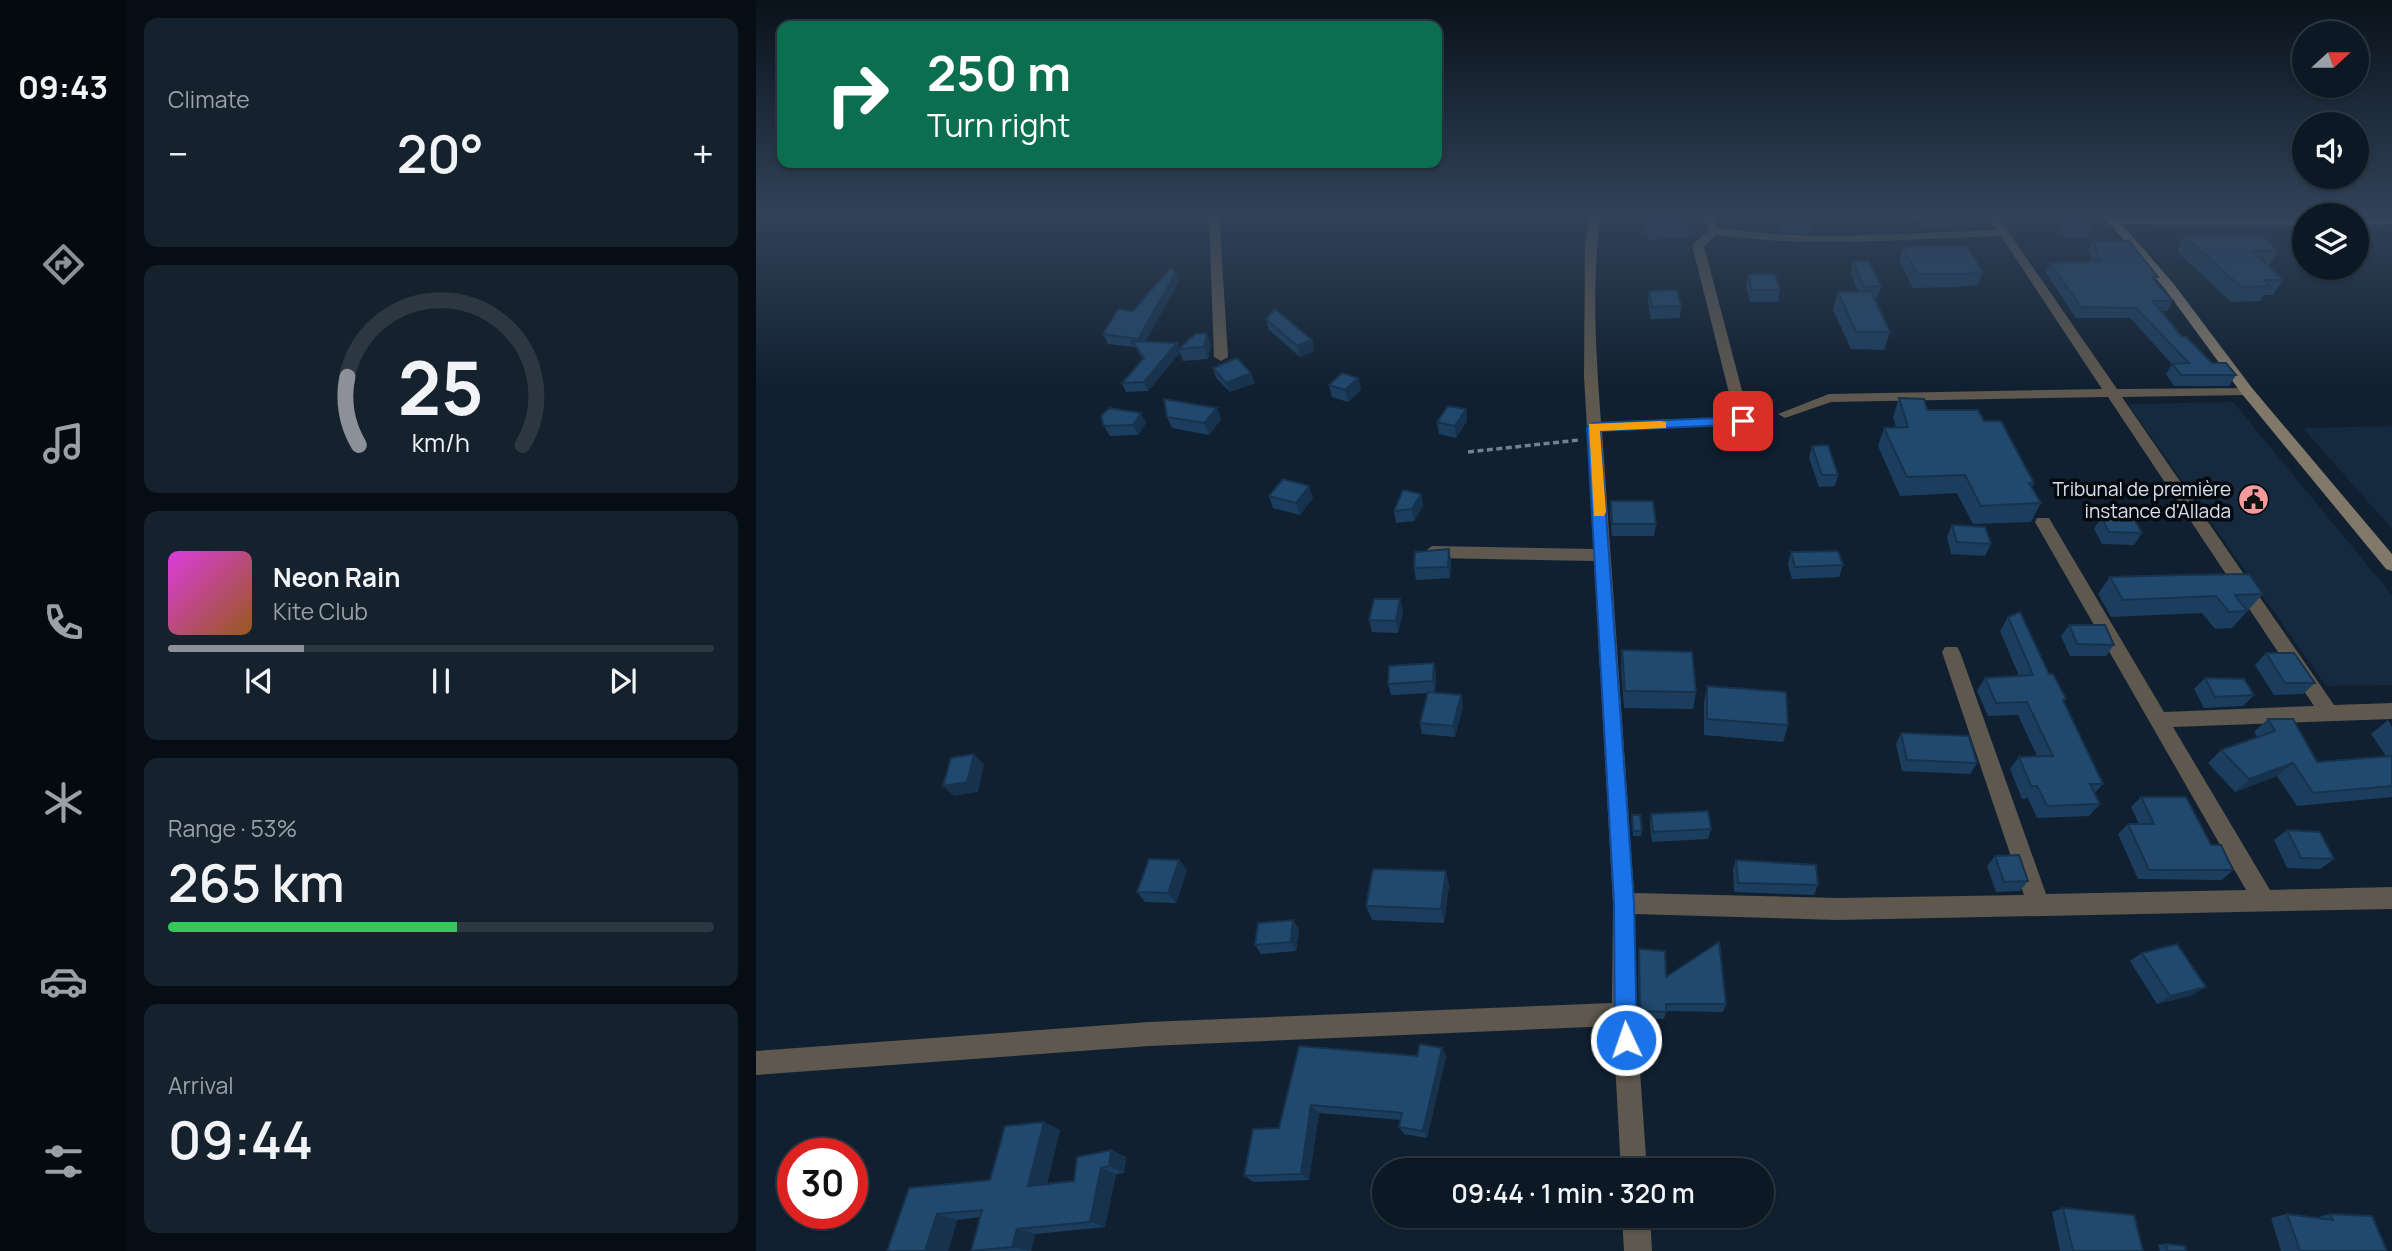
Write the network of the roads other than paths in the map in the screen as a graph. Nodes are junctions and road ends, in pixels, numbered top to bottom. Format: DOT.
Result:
graph roads {
  1 [pos="1217,272"];
  2 [pos="1591,272"];
  3 [pos="1705,272"];
  4 [pos="2031,272"];
  5 [pos="2157,272"];
  6 [pos="1221,357"];
  7 [pos="2112,391"];
  8 [pos="2247,391"];
  9 [pos="1784,414"];
  10 [pos="1594,433"];
  11 [pos="2043,522"];
  12 [pos="1432,552"];
  13 [pos="1602,555"];
  14 [pos="2392,565"];
  15 [pos="1951,652"];
  16 [pos="2392,711"];
  17 [pos="2328,712"];
  18 [pos="2158,720"];
  19 [pos="2392,898"];
  20 [pos="2264,901"];
  21 [pos="1624,903"];
  22 [pos="2039,905"];
  23 [pos="1624,1014"];
  24 [pos="756,1063"];
  25 [pos="1632,1158"];
  26 [pos="1637,1228"];
  27 [pos="1638,1251"];
  1 -- 6 [label="street"];
  2 -- 10 [label="street"];
  3 -- 10 [label="street"];
  4 -- 7 [label="street"];
  5 -- 8 [label="main road"];
  7 -- 8 [label="street"];
  7 -- 9 [label="street"];
  7 -- 17 [label="street"];
  8 -- 14 [label="main road"];
  10 -- 13 [label="street"];
  11 -- 18 [label="street"];
  12 -- 13 [label="street"];
  13 -- 21 [label="street"];
  15 -- 22 [label="street"];
  16 -- 17 [label="street"];
  17 -- 18 [label="street"];
  18 -- 20 [label="street"];
  19 -- 20 [label="street"];
  20 -- 22 [label="street"];
  21 -- 22 [label="street"];
  21 -- 23 [label="street"];
  23 -- 24 [label="street"];
  23 -- 25 [label="street"];
  26 -- 27 [label="street"];
}
